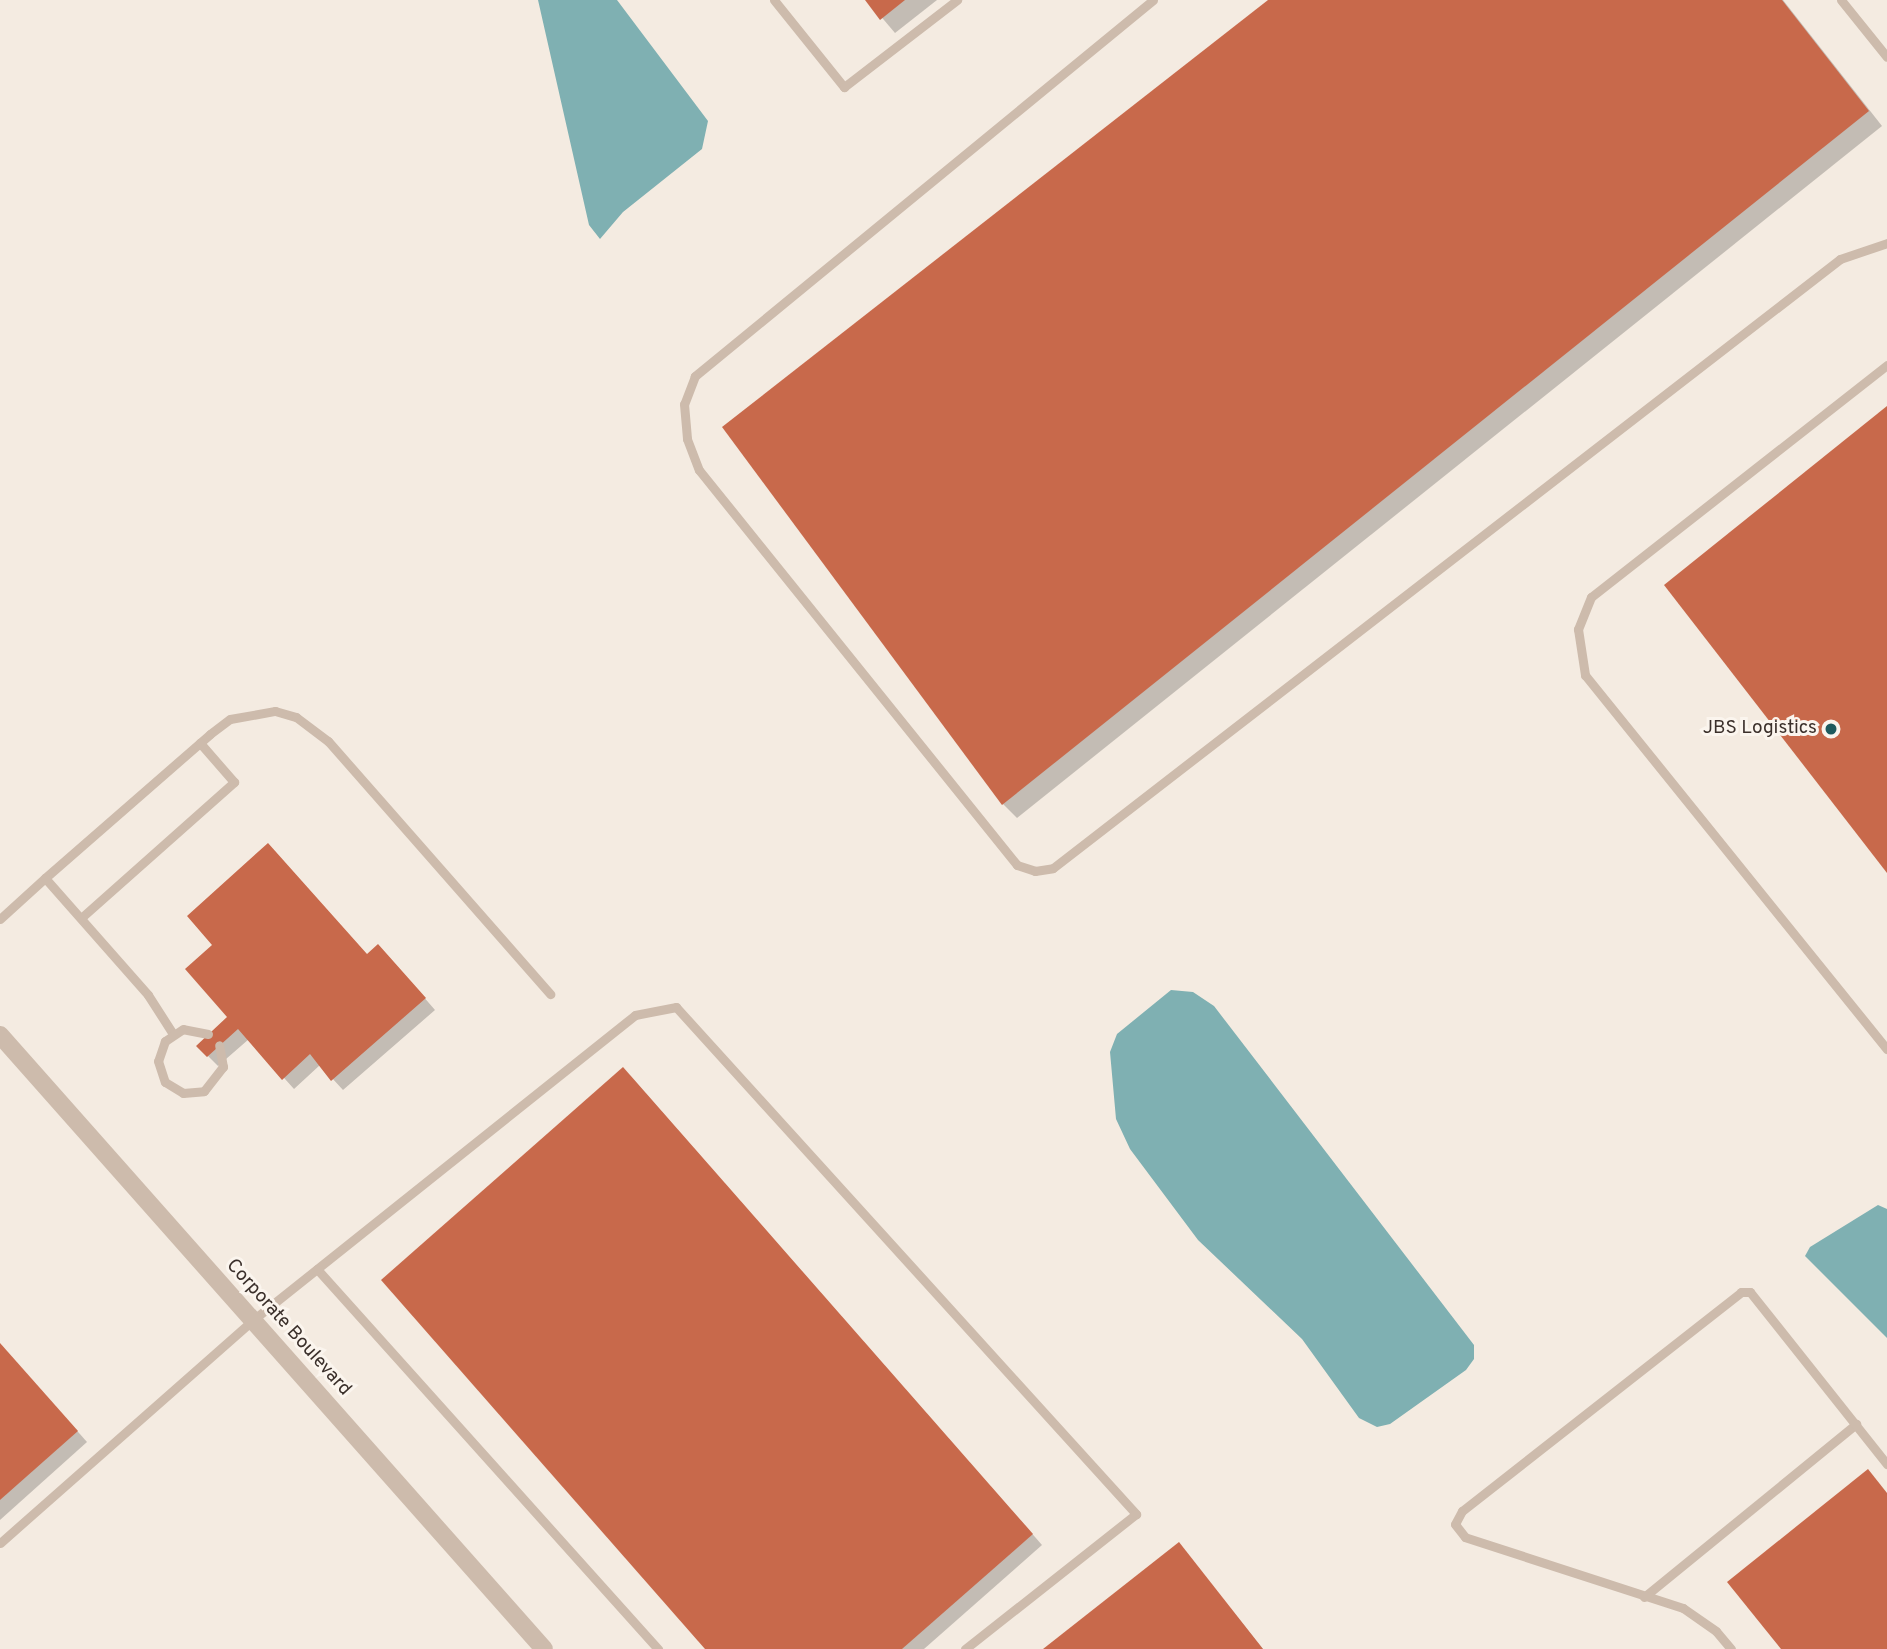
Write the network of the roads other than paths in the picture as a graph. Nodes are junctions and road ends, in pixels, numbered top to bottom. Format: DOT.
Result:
graph roads {
  1 [pos="774,0"];
  2 [pos="957,0"];
  3 [pos="1153,0"];
  4 [pos="1841,0"];
  5 [pos="1887,57"];
  6 [pos="1887,243"];
  7 [pos="1887,365"];
  8 [pos="200,743"];
  9 [pos="45,878"];
  10 [pos="81,918"];
  11 [pos="0,919"];
  12 [pos="550,994"];
  13 [pos="173,1034"];
  14 [pos="208,1034"];
  15 [pos="0,1035"];
  16 [pos="219,1045"];
  17 [pos="1887,1049"];
  18 [pos="317,1269"];
  19 [pos="253,1320"];
  20 [pos="1856,1424"];
  21 [pos="1887,1464"];
  22 [pos="0,1543"];
  23 [pos="1644,1597"];
  24 [pos="544,1649"];
  25 [pos="658,1649"];
  26 [pos="965,1649"];
  27 [pos="1731,1649"];
  1 -- 2 [label="lane"];
  3 -- 6 [label="lane"];
  4 -- 5 [label="lane"];
  7 -- 17 [label="lane"];
  8 -- 9 [label="lane"];
  8 -- 10 [label="lane"];
  8 -- 12 [label="lane"];
  9 -- 10 [label="lane"];
  9 -- 11 [label="lane"];
  10 -- 13 [label="lane"];
  13 -- 14 [label="lane"];
  13 -- 16 [label="lane"];
  15 -- 19 [label="street, Corporate Boulevard"];
  18 -- 19 [label="lane"];
  18 -- 25 [label="lane"];
  18 -- 26 [label="lane"];
  19 -- 22 [label="lane"];
  19 -- 24 [label="street, Corporate Boulevard"];
  20 -- 21 [label="lane"];
  20 -- 23 [label="lane"];
  20 -- 23 [label="lane"];
  23 -- 27 [label="lane"];
}
